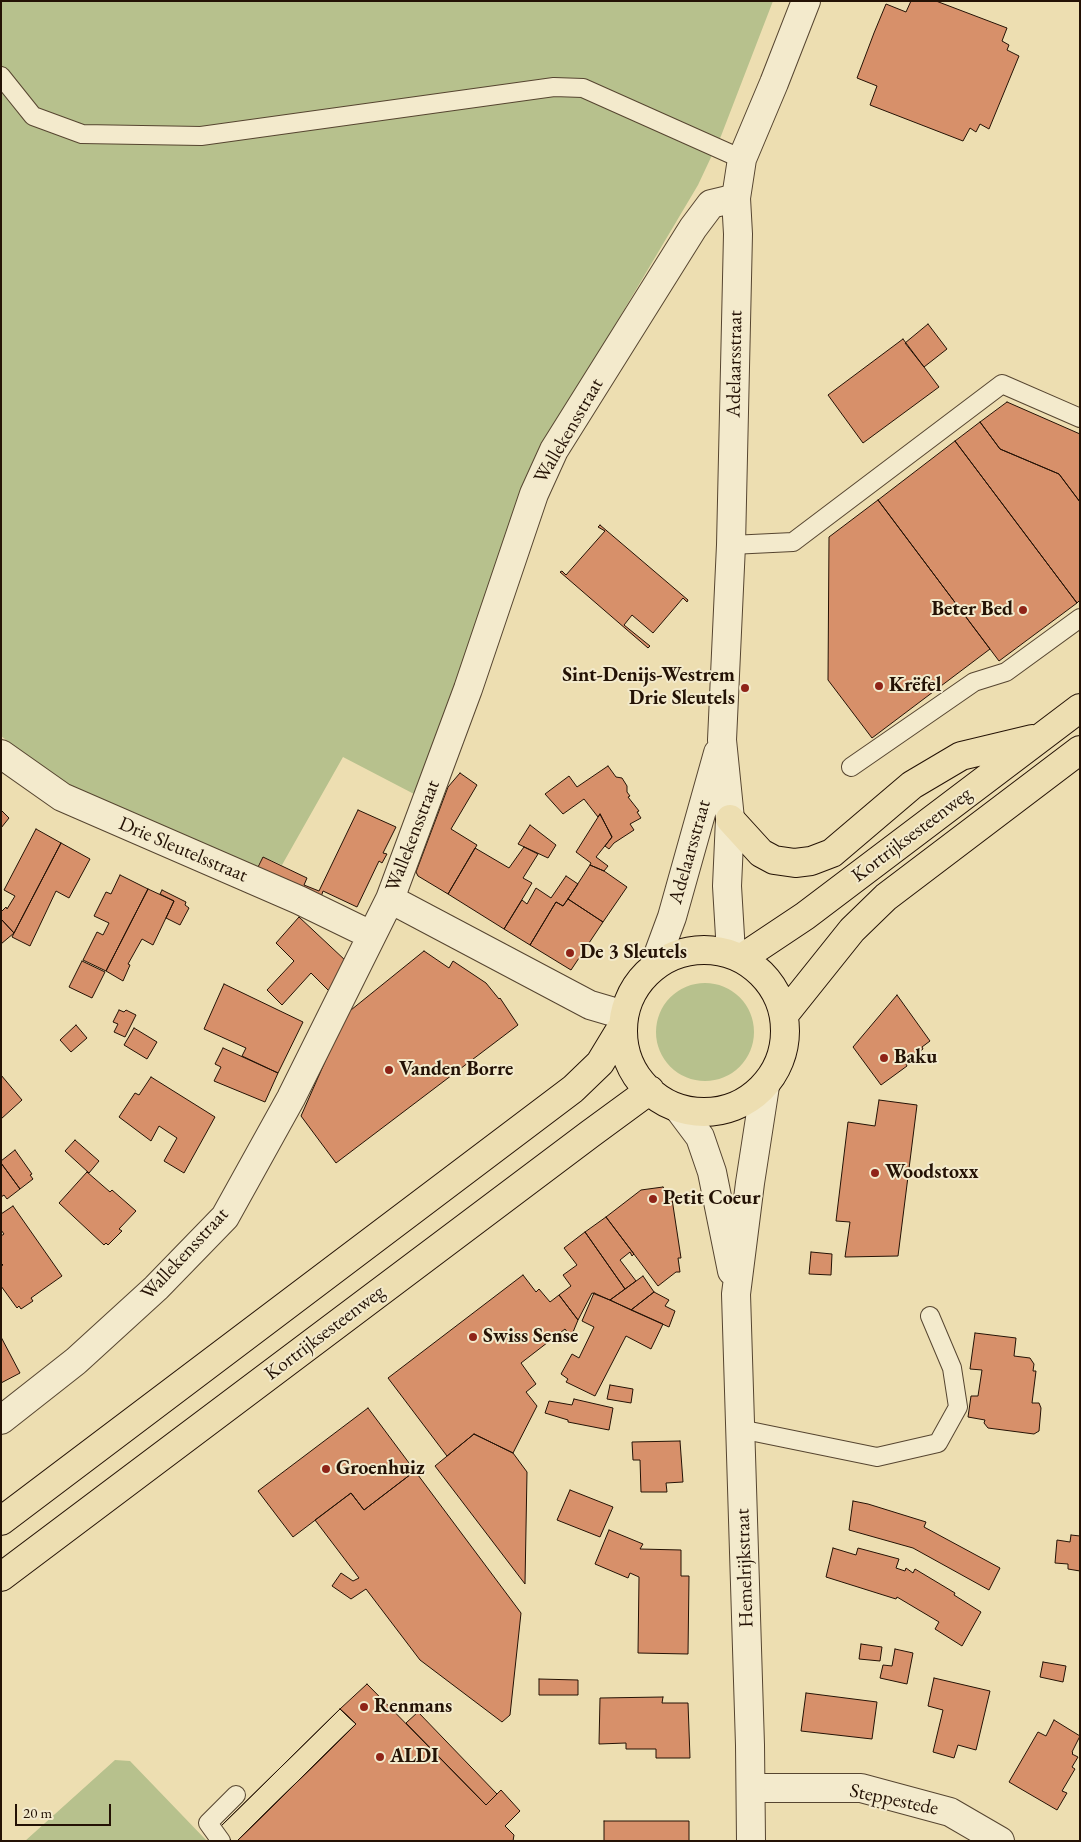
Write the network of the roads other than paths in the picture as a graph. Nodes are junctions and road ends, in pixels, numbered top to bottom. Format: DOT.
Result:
graph roads {
  1 [pos="806,1"];
  2 [pos="1,76"];
  3 [pos="742,159"];
  4 [pos="736,198"];
  5 [pos="1080,418"];
  6 [pos="731,545"];
  7 [pos="1080,618"];
  8 [pos="1080,708"];
  9 [pos="1041,737"];
  10 [pos="722,740"];
  11 [pos="1080,750"];
  12 [pos="1,754"];
  13 [pos="851,767"];
  14 [pos="730,820"];
  15 [pos="390,898"];
  16 [pos="371,935"];
  17 [pos="736,956"];
  18 [pos="655,963"];
  19 [pos="784,1015"];
  20 [pos="622,1023"];
  21 [pos="765,1086"];
  22 [pos="650,1090"];
  23 [pos="679,1109"];
  24 [pos="736,1294"];
  25 [pos="930,1316"];
  26 [pos="1,1420"];
  27 [pos="740,1429"];
  28 [pos="1,1522"];
  29 [pos="1,1577"];
  30 [pos="751,1788"];
  31 [pos="236,1795"];
  32 [pos="221,1841"];
  33 [pos="751,1841"];
  34 [pos="1000,1841"];
  1 -- 3 [label="street, Adelaarsstraat"];
  2 -- 3 [label="lane"];
  3 -- 4 [label="street, Adelaarsstraat"];
  4 -- 6 [label="street, Adelaarsstraat"];
  4 -- 15 [label="street, Wallekensstraat"];
  5 -- 6 [label="lane"];
  6 -- 10 [label="street, Adelaarsstraat"];
  7 -- 13 [label="lane"];
  8 -- 9 [label="main road, Kortrijksesteenweg"];
  9 -- 14 [label="main road"];
  9 -- 17 [label="main road, Kortrijksesteenweg"];
  10 -- 14 [label="street, Adelaarsstraat"];
  10 -- 18 [label="street, Adelaarsstraat"];
  11 -- 19 [label="main road, Kortrijksesteenweg"];
  12 -- 16 [label="street, Drie Sleutelsstraat"];
  14 -- 17 [label="street, Adelaarsstraat"];
  15 -- 16 [label="street, Wallekensstraat"];
  15 -- 20 [label="street"];
  16 -- 26 [label="street, Wallekensstraat"];
  17 -- 18 [label="main road"];
  17 -- 19 [label="main road"];
  18 -- 20 [label="main road"];
  19 -- 21 [label="main road"];
  20 -- 22 [label="main road"];
  20 -- 28 [label="main road"];
  21 -- 23 [label="main road"];
  21 -- 24 [label="street, Hemelrijkstraat"];
  22 -- 23 [label="main road"];
  22 -- 29 [label="main road, Kortrijksesteenweg"];
  23 -- 24 [label="street, Hemelrijkstraat"];
  24 -- 27 [label="street, Hemelrijkstraat"];
  25 -- 27 [label="lane"];
  27 -- 30 [label="street, Hemelrijkstraat"];
  30 -- 33 [label="street, Hemelrijkstraat"];
  30 -- 34 [label="street, Steppestede"];
  31 -- 32 [label="lane"];
}
